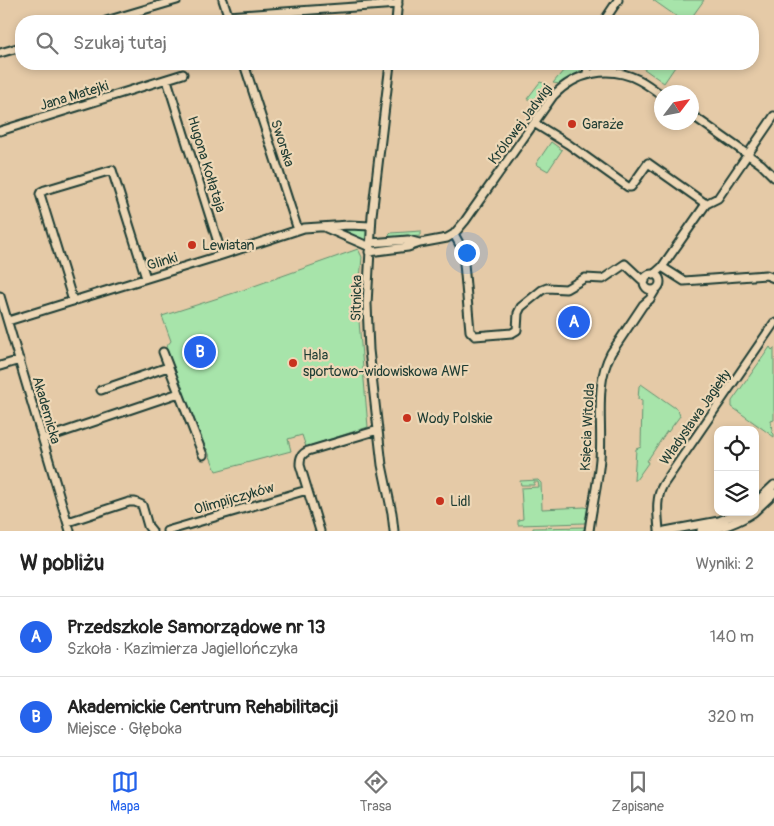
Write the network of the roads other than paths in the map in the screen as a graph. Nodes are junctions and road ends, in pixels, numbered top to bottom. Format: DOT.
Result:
graph roads {
  1 [pos="177,0"];
  2 [pos="223,0"];
  3 [pos="618,0"];
  4 [pos="398,2"];
  5 [pos="126,15"];
  6 [pos="228,15"];
  7 [pos="269,15"];
  8 [pos="397,15"];
  9 [pos="608,15"];
  10 [pos="15,49"];
  11 [pos="0,53"];
  12 [pos="246,70"];
  13 [pos="389,70"];
  14 [pos="587,70"];
  15 [pos="615,70"];
  16 [pos="597,72"];
  17 [pos="183,74"];
  18 [pos="587,74"];
  19 [pos="624,74"];
  20 [pos="168,80"];
  21 [pos="654,90"];
  22 [pos="774,116"];
  23 [pos="699,120"];
  24 [pos="534,123"];
  25 [pos="0,131"];
  26 [pos="748,154"];
  27 [pos="774,177"];
  28 [pos="706,204"];
  29 [pos="323,226"];
  30 [pos="372,226"];
  31 [pos="298,230"];
  32 [pos="454,234"];
  33 [pos="370,247"];
  34 [pos="222,255"];
  35 [pos="662,267"];
  36 [pos="656,277"];
  37 [pos="146,278"];
  38 [pos="774,278"];
  39 [pos="644,280"];
  40 [pos="652,289"];
  41 [pos="0,296"];
  42 [pos="73,301"];
  43 [pos="8,321"];
  44 [pos="774,323"];
  45 [pos="163,352"];
  46 [pos="20,360"];
  47 [pos="0,366"];
  48 [pos="168,367"];
  49 [pos="101,390"];
  50 [pos="179,393"];
  51 [pos="378,430"];
  52 [pos="43,439"];
  53 [pos="203,455"];
  54 [pos="774,485"];
  55 [pos="308,490"];
  56 [pos="774,494"];
  57 [pos="774,498"];
  58 [pos="759,504"];
  59 [pos="738,516"];
  60 [pos="747,516"];
  61 [pos="68,522"];
  62 [pos="730,526"];
  63 [pos="711,530"];
  64 [pos="70,531"];
  65 [pos="152,531"];
  66 [pos="167,531"];
  67 [pos="320,531"];
  68 [pos="394,531"];
  69 [pos="589,531"];
  70 [pos="658,531"];
  71 [pos="665,531"];
  72 [pos="701,531"];
  73 [pos="720,531"];
  1 -- 5 [label="street"];
  2 -- 6 [label="street"];
  3 -- 9 [label="street"];
  4 -- 7 [label="street"];
  4 -- 8 [label="street"];
  10 -- 11 [label="street"];
  12 -- 31 [label="street, Sworska"];
  13 -- 30 [label="street, Sitnicka"];
  14 -- 18 [label="street"];
  15 -- 19 [label="street"];
  16 -- 18 [label="street, Królowej Jadwigi"];
  16 -- 19 [label="street, Królowej Jadwigi"];
  17 -- 20 [label="street, Jana Matejki"];
  18 -- 24 [label="street, Królowej Jadwigi"];
  19 -- 21 [label="street, Królowej Jadwigi"];
  20 -- 25 [label="street, Jana Matejki"];
  20 -- 34 [label="street, Hugona Kołłątaja"];
  22 -- 26 [label="street"];
  23 -- 26 [label="street"];
  24 -- 28 [label="street"];
  24 -- 32 [label="street, Królowej Jadwigi"];
  26 -- 27 [label="street"];
  26 -- 28 [label="street"];
  28 -- 35 [label="street"];
  29 -- 30 [label="street, Glinki"];
  29 -- 31 [label="street, Glinki"];
  29 -- 33 [label="street"];
  30 -- 33 [label="street, Sitnicka"];
  31 -- 34 [label="street, Glinki"];
  32 -- 33 [label="street"];
  32 -- 39 [label="street"];
  33 -- 51 [label="street, Sitnicka"];
  34 -- 37 [label="street, Glinki"];
  35 -- 36 [label="street"];
  35 -- 38 [label="street"];
  36 -- 39 [label="street"];
  36 -- 40 [label="street"];
  37 -- 42 [label="street, Glinki"];
  37 -- 42 [label="street"];
  39 -- 40 [label="street"];
  40 -- 69 [label="street, Księcia Witolda"];
  41 -- 43 [label="street, Akademicka"];
  42 -- 43 [label="street, Glinki"];
  43 -- 46 [label="street, Akademicka"];
  44 -- 70 [label="street, Władysława Jagiełły"];
  45 -- 48 [label="street"];
  46 -- 47 [label="street"];
  46 -- 52 [label="street, Akademicka"];
  48 -- 49 [label="street"];
  48 -- 50 [label="street"];
  50 -- 52 [label="street"];
  50 -- 53 [label="street"];
  51 -- 55 [label="street"];
  51 -- 68 [label="street, Sitnicka"];
  52 -- 61 [label="street, Akademicka"];
  54 -- 58 [label="street"];
  55 -- 66 [label="street, Olimpijczyków"];
  55 -- 67 [label="street"];
  56 -- 58 [label="street"];
  57 -- 58 [label="street"];
  59 -- 62 [label="street"];
  60 -- 62 [label="street"];
  61 -- 64 [label="street, Akademicka"];
  61 -- 65 [label="street"];
  62 -- 63 [label="street"];
  62 -- 71 [label="street"];
  63 -- 72 [label="street"];
  63 -- 73 [label="street"];
}
